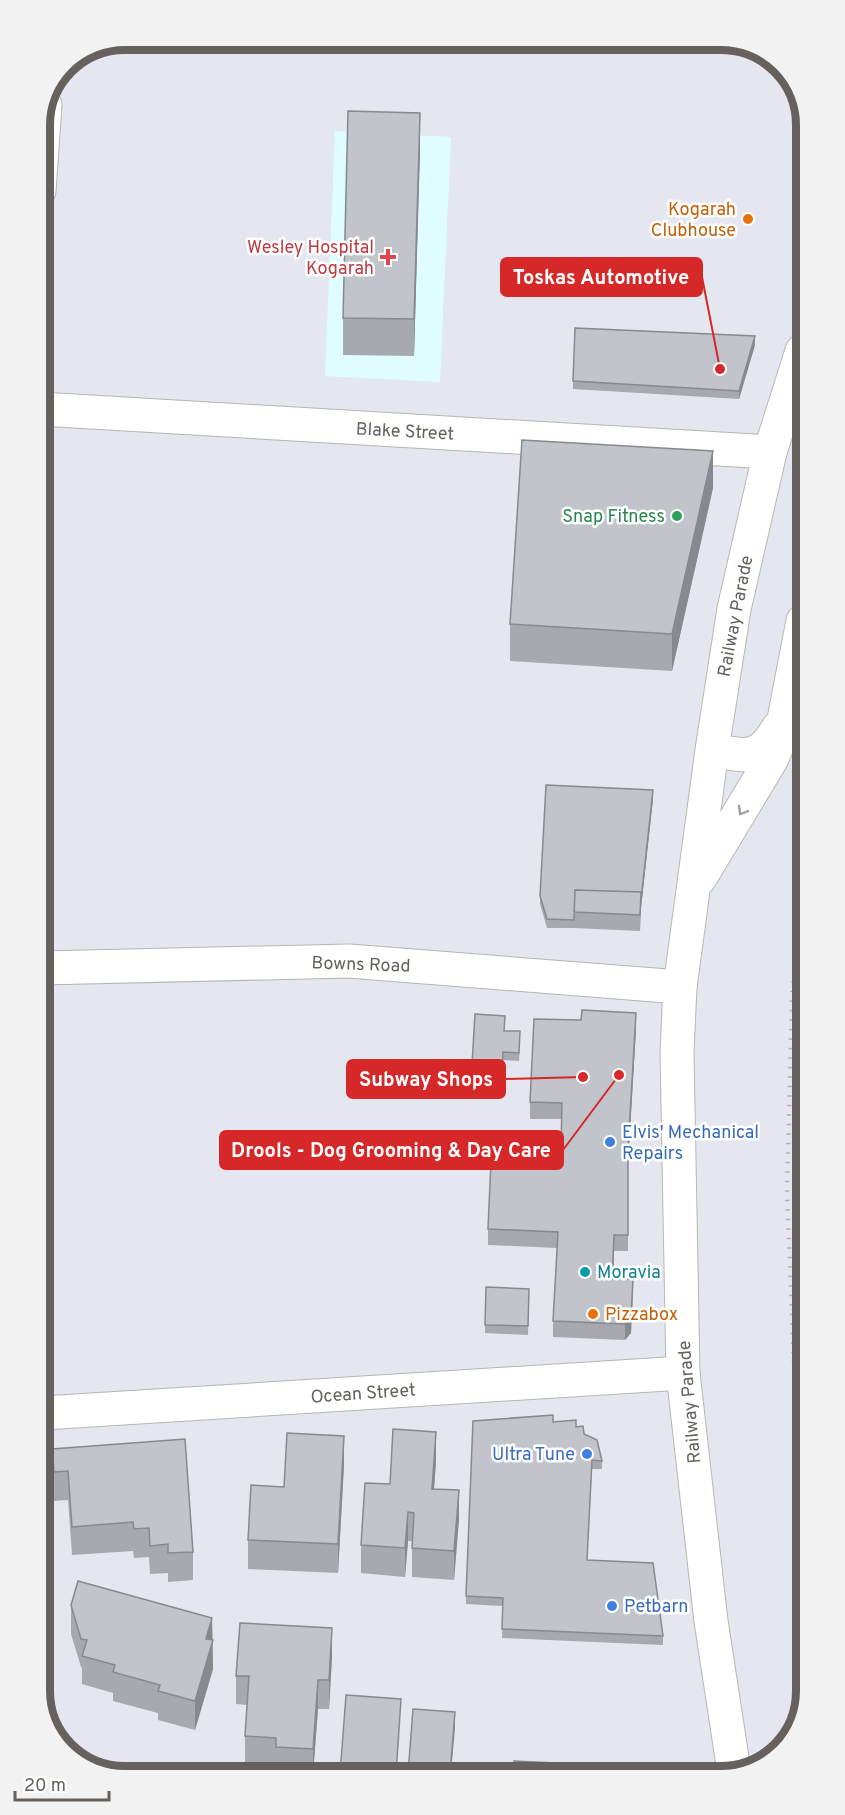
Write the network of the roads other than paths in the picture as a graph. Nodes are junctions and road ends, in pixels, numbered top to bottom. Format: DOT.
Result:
graph roads {
  1 [pos="796,370"];
  2 [pos="50,410"];
  3 [pos="770,452"];
  4 [pos="796,659"];
  5 [pos="786,713"];
  6 [pos="712,750"];
  7 [pos="695,887"];
  8 [pos="50,968"];
  9 [pos="680,987"];
  10 [pos="683,1373"];
  11 [pos="50,1413"];
  12 [pos="733,1765"];
  1 -- 3 [label="street, Railway Parade"];
  2 -- 3 [label="street, Blake Street"];
  3 -- 6 [label="street, Railway Parade"];
  4 -- 5 [label="street, Railway Parade"];
  5 -- 6 [label="street"];
  5 -- 7 [label="street, Railway Parade, one-way"];
  6 -- 7 [label="street, Railway Parade"];
  7 -- 9 [label="street, Railway Parade"];
  8 -- 9 [label="street, Bowns Road"];
  9 -- 10 [label="street, Railway Parade"];
  10 -- 11 [label="street, Ocean Street"];
  10 -- 12 [label="street, Railway Parade"];
}
